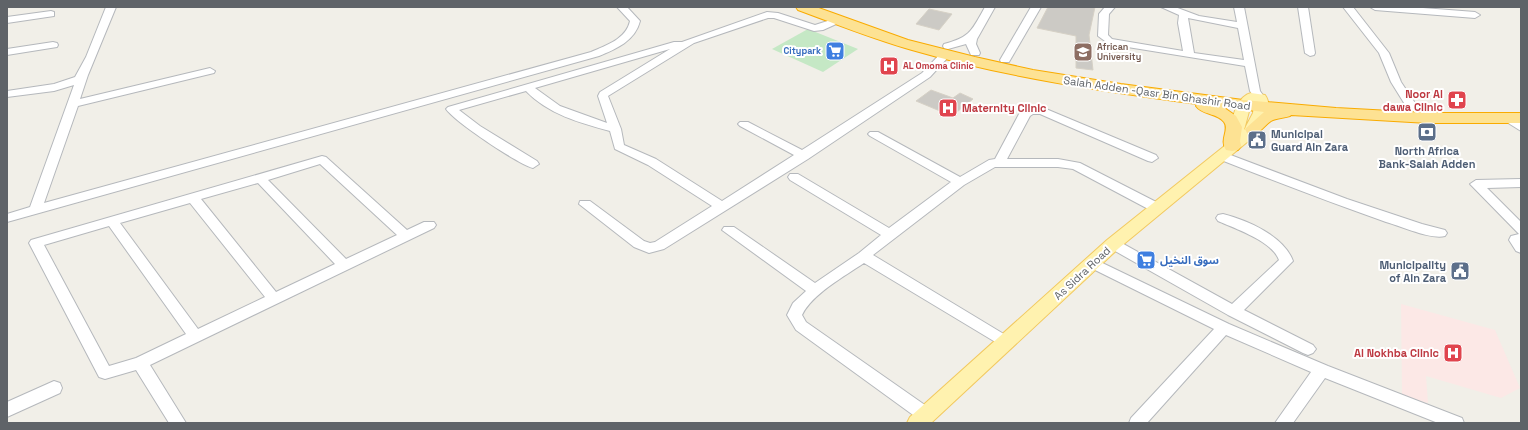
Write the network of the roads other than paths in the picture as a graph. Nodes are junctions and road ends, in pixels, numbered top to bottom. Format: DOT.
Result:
graph roads {
  1 [pos="111,7"];
  2 [pos="622,7"];
  3 [pos="803,7"];
  4 [pos="825,7"];
  5 [pos="990,7"];
  6 [pos="1036,7"];
  7 [pos="1110,7"];
  8 [pos="1166,7"];
  9 [pos="1239,7"];
  10 [pos="1303,7"];
  11 [pos="1348,7"];
  12 [pos="1375,7"];
  13 [pos="1418,9"];
  14 [pos="52,14"];
  15 [pos="1184,15"];
  16 [pos="1475,16"];
  17 [pos="7,20"];
  18 [pos="840,20"];
  19 [pos="1243,26"];
  20 [pos="974,35"];
  21 [pos="695,39"];
  22 [pos="53,45"];
  23 [pos="947,50"];
  24 [pos="7,52"];
  25 [pos="975,53"];
  26 [pos="1310,53"];
  27 [pos="1189,55"];
  28 [pos="1006,60"];
  29 [pos="1251,64"];
  30 [pos="210,71"];
  31 [pos="83,76"];
  32 [pos="528,86"];
  33 [pos="7,94"];
  34 [pos="1168,96"];
  35 [pos="1254,100"];
  36 [pos="73,104"];
  37 [pos="1414,109"];
  38 [pos="1314,112"];
  39 [pos="1518,118"];
  40 [pos="744,124"];
  41 [pos="615,129"];
  42 [pos="1253,129"];
  43 [pos="874,134"];
  44 [pos="1008,147"];
  45 [pos="1226,151"];
  46 [pos="804,156"];
  47 [pos="1152,158"];
  48 [pos="1032,163"];
  49 [pos="533,164"];
  50 [pos="999,164"];
  51 [pos="794,177"];
  52 [pos="260,178"];
  53 [pos="960,182"];
  54 [pos="1521,183"];
  55 [pos="192,197"];
  56 [pos="585,204"];
  57 [pos="721,206"];
  58 [pos="1157,208"];
  59 [pos="35,210"];
  60 [pos="7,218"];
  61 [pos="1223,218"];
  62 [pos="112,221"];
  63 [pos="428,225"];
  64 [pos="729,230"];
  65 [pos="1521,230"];
  66 [pos="1440,233"];
  67 [pos="890,234"];
  68 [pos="406,236"];
  69 [pos="1521,238"];
  70 [pos="1113,244"];
  71 [pos="1521,248"];
  72 [pos="864,256"];
  73 [pos="1092,263"];
  74 [pos="344,265"];
  75 [pos="815,290"];
  76 [pos="274,299"];
  77 [pos="1233,311"];
  78 [pos="1224,328"];
  79 [pos="195,336"];
  80 [pos="1007,342"];
  81 [pos="1308,349"];
  82 [pos="140,363"];
  83 [pos="1322,370"];
  84 [pos="54,388"];
  85 [pos="7,410"];
  86 [pos="921,419"];
  87 [pos="178,423"];
  88 [pos="1137,423"];
  89 [pos="1283,423"];
  90 [pos="1456,423"];
  1 -- 31 [label="street"];
  2 -- 59 [label="street"];
  3 -- 18 [label="highway, Salah Adden -Qasr Bin Ghashir Road"];
  4 -- 23 [label="highway"];
  5 -- 20 [label="street"];
  6 -- 28 [label="street"];
  7 -- 27 [label="street"];
  8 -- 15 [label="street"];
  9 -- 19 [label="street"];
  10 -- 26 [label="street"];
  11 -- 37 [label="street"];
  12 -- 13 [label="street"];
  13 -- 16 [label="street"];
  14 -- 17 [label="street"];
  15 -- 19 [label="street"];
  15 -- 27 [label="street"];
  18 -- 21 [label="street"];
  18 -- 23 [label="highway, Salah Adden -Qasr Bin Ghashir Road"];
  19 -- 29 [label="street"];
  20 -- 23 [label="street"];
  20 -- 25 [label="street"];
  21 -- 32 [label="street"];
  21 -- 41 [label="street"];
  22 -- 24 [label="street"];
  23 -- 25 [label="highway"];
  23 -- 34 [label="highway, Salah Adden -Qasr Bin Ghashir Road"];
  23 -- 46 [label="street"];
  25 -- 28 [label="highway"];
  27 -- 29 [label="street"];
  28 -- 35 [label="highway"];
  29 -- 35 [label="street"];
  30 -- 36 [label="street"];
  31 -- 33 [label="street"];
  31 -- 36 [label="street"];
  32 -- 41 [label="street"];
  32 -- 49 [label="street"];
  34 -- 35 [label="highway, Salah Adden -Qasr Bin Ghashir Road"];
  34 -- 45 [label="highway"];
  35 -- 37 [label="highway"];
  35 -- 38 [label="highway, Salah Adden -Qasr Bin Ghashir Road"];
  35 -- 42 [label="main road"];
  35 -- 45 [label="main road"];
  36 -- 59 [label="street"];
  37 -- 39 [label="highway"];
  38 -- 39 [label="highway, Salah Adden -Qasr Bin Ghashir Road"];
  38 -- 42 [label="highway"];
  40 -- 46 [label="street"];
  41 -- 57 [label="street"];
  42 -- 45 [label="main road, As Sidra Road"];
  43 -- 53 [label="street"];
  44 -- 47 [label="street"];
  44 -- 48 [label="street"];
  44 -- 50 [label="street"];
  45 -- 58 [label="main road, As Sidra Road"];
  45 -- 66 [label="street"];
  46 -- 57 [label="street"];
  48 -- 50 [label="street"];
  48 -- 58 [label="street"];
  50 -- 53 [label="street"];
  51 -- 67 [label="street"];
  52 -- 55 [label="street"];
  52 -- 68 [label="street"];
  52 -- 74 [label="street"];
  53 -- 67 [label="street"];
  54 -- 65 [label="street"];
  55 -- 62 [label="street"];
  55 -- 76 [label="street"];
  56 -- 57 [label="street"];
  58 -- 70 [label="main road, As Sidra Road"];
  59 -- 60 [label="street"];
  61 -- 77 [label="street"];
  62 -- 79 [label="street"];
  62 -- 82 [label="street"];
  63 -- 68 [label="street"];
  64 -- 75 [label="street"];
  67 -- 72 [label="street"];
  68 -- 74 [label="street"];
  69 -- 71 [label="street"];
  70 -- 73 [label="main road, As Sidra Road"];
  70 -- 77 [label="street"];
  72 -- 75 [label="street"];
  72 -- 80 [label="street"];
  73 -- 78 [label="street"];
  73 -- 80 [label="main road, As Sidra Road"];
  74 -- 76 [label="street"];
  75 -- 86 [label="street"];
  76 -- 79 [label="street"];
  77 -- 81 [label="street"];
  78 -- 83 [label="street"];
  78 -- 88 [label="street"];
  79 -- 82 [label="street"];
  80 -- 86 [label="main road, As Sidra Road"];
  82 -- 87 [label="street"];
  83 -- 89 [label="street"];
  83 -- 90 [label="street"];
  84 -- 85 [label="street"];
}
